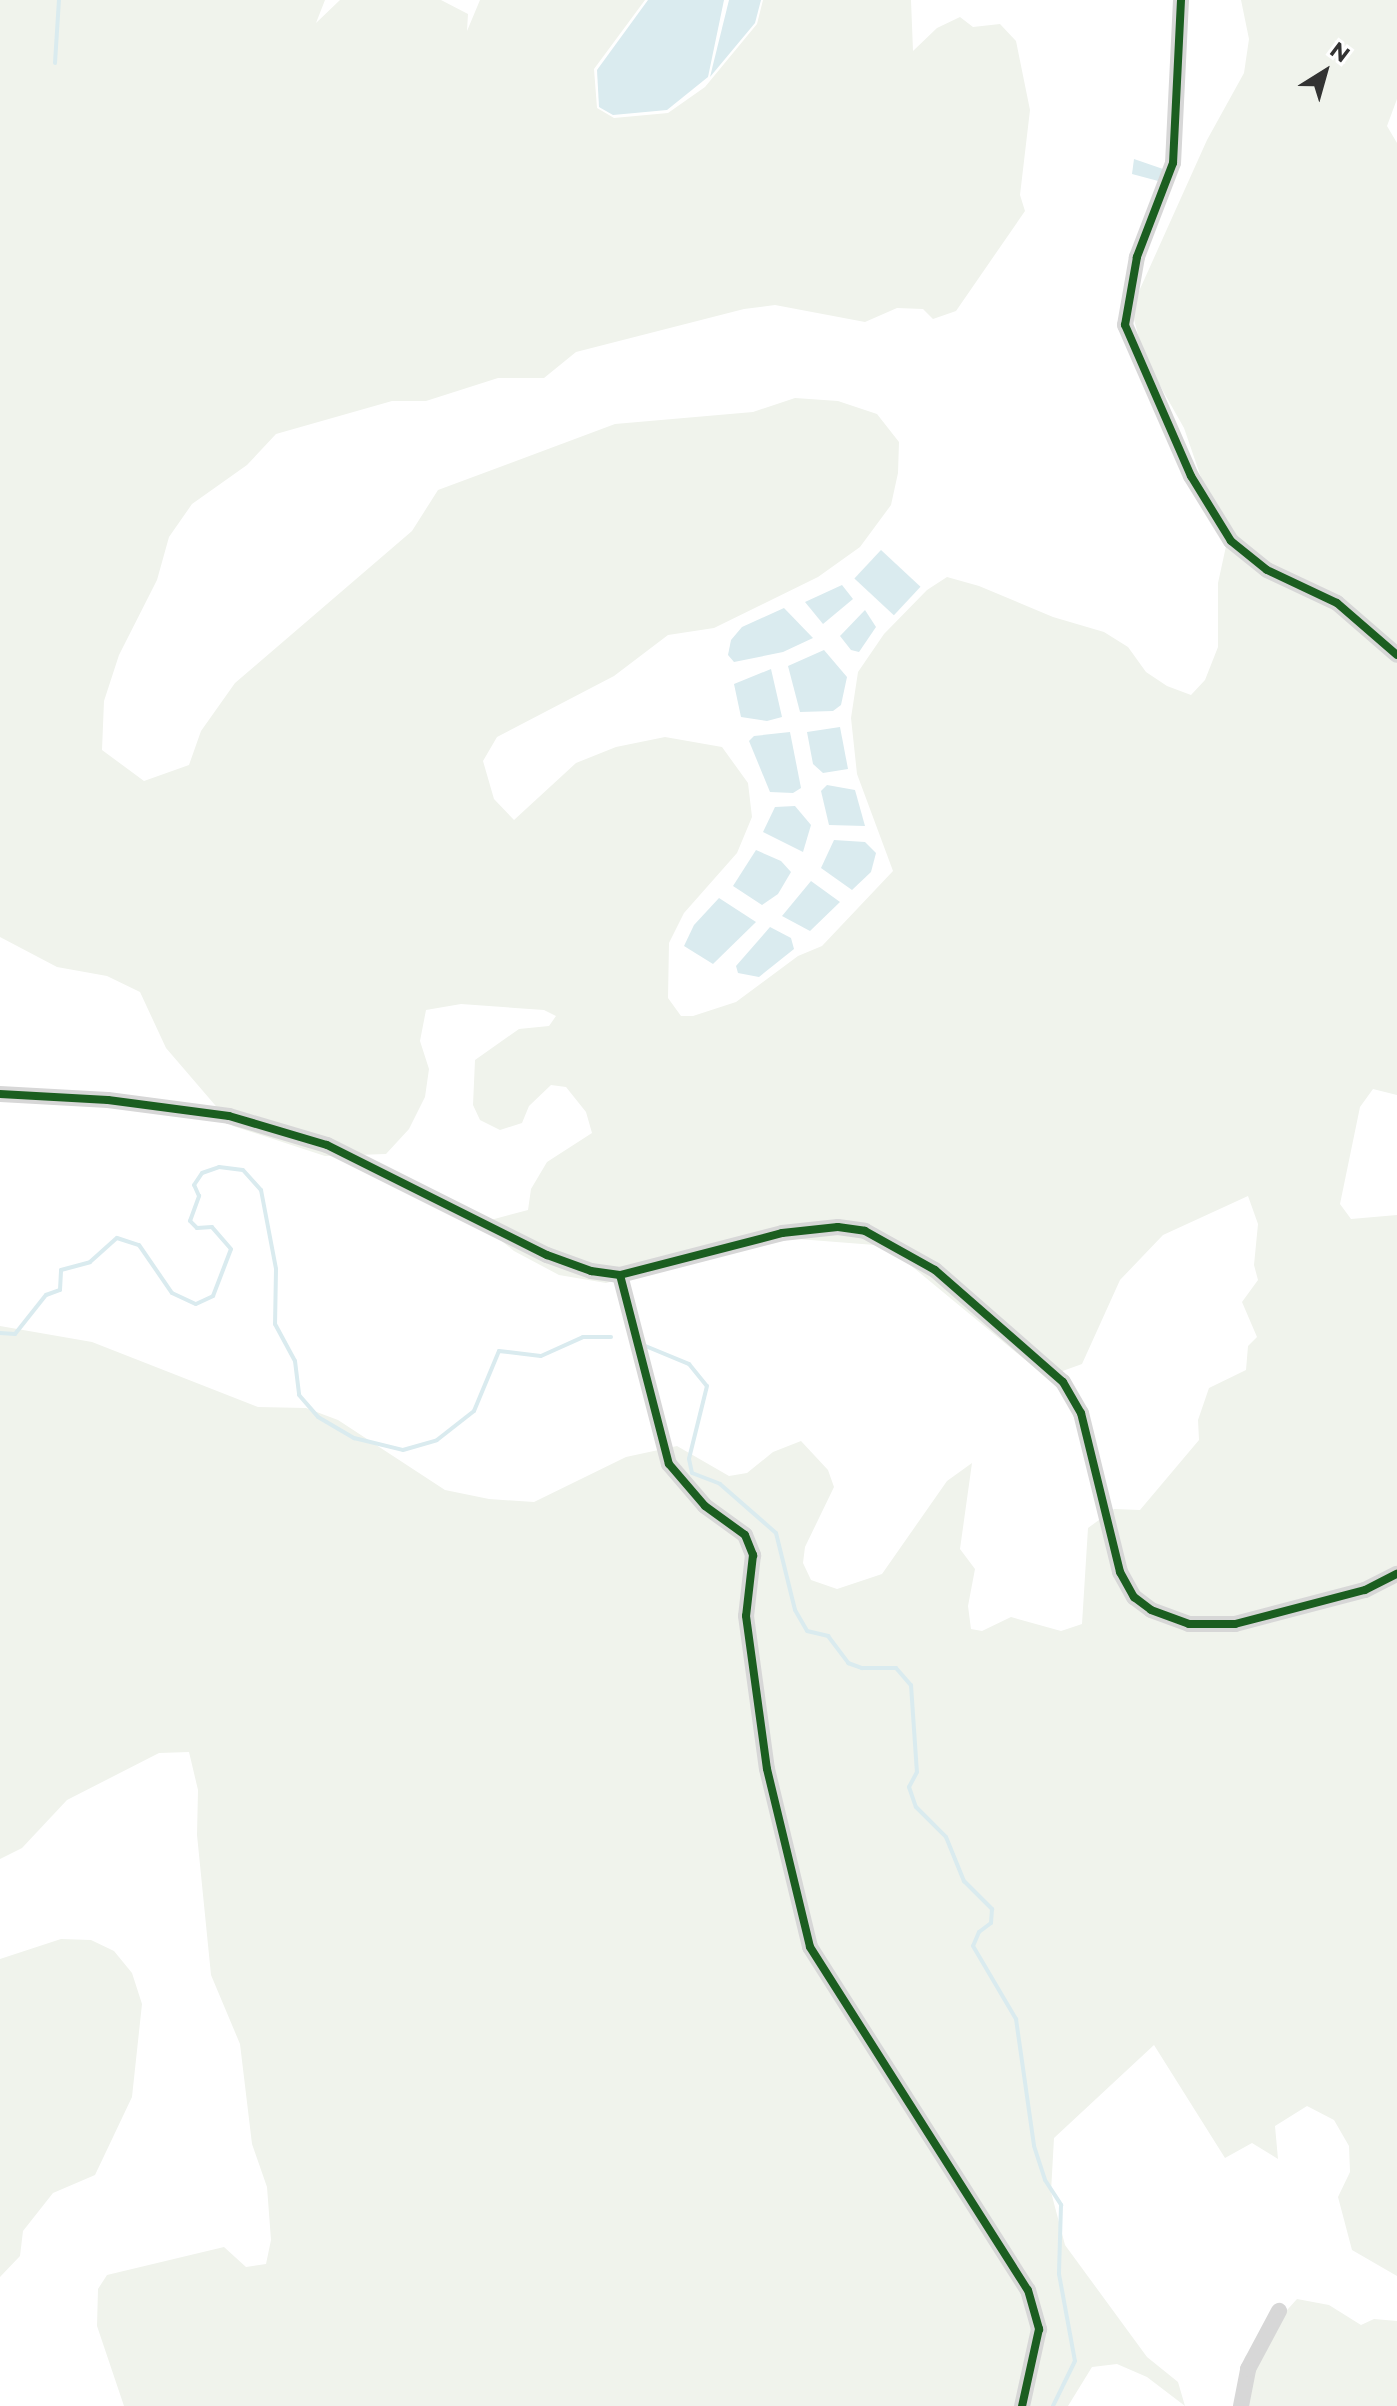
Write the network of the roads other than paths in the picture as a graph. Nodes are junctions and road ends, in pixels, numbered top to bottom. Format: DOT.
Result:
graph roads {
  1 [pos="1181,0"];
  2 [pos="1397,655"];
  3 [pos="0,1094"];
  4 [pos="620,1275"];
  5 [pos="1397,1574"];
  6 [pos="1279,2311"];
  7 [pos="1022,2406"];
  8 [pos="1241,2406"];
  1 -- 2 [label="street"];
  3 -- 4 [label="street"];
  4 -- 5 [label="street"];
  4 -- 7 [label="street"];
  6 -- 8 [label="street"];
}
